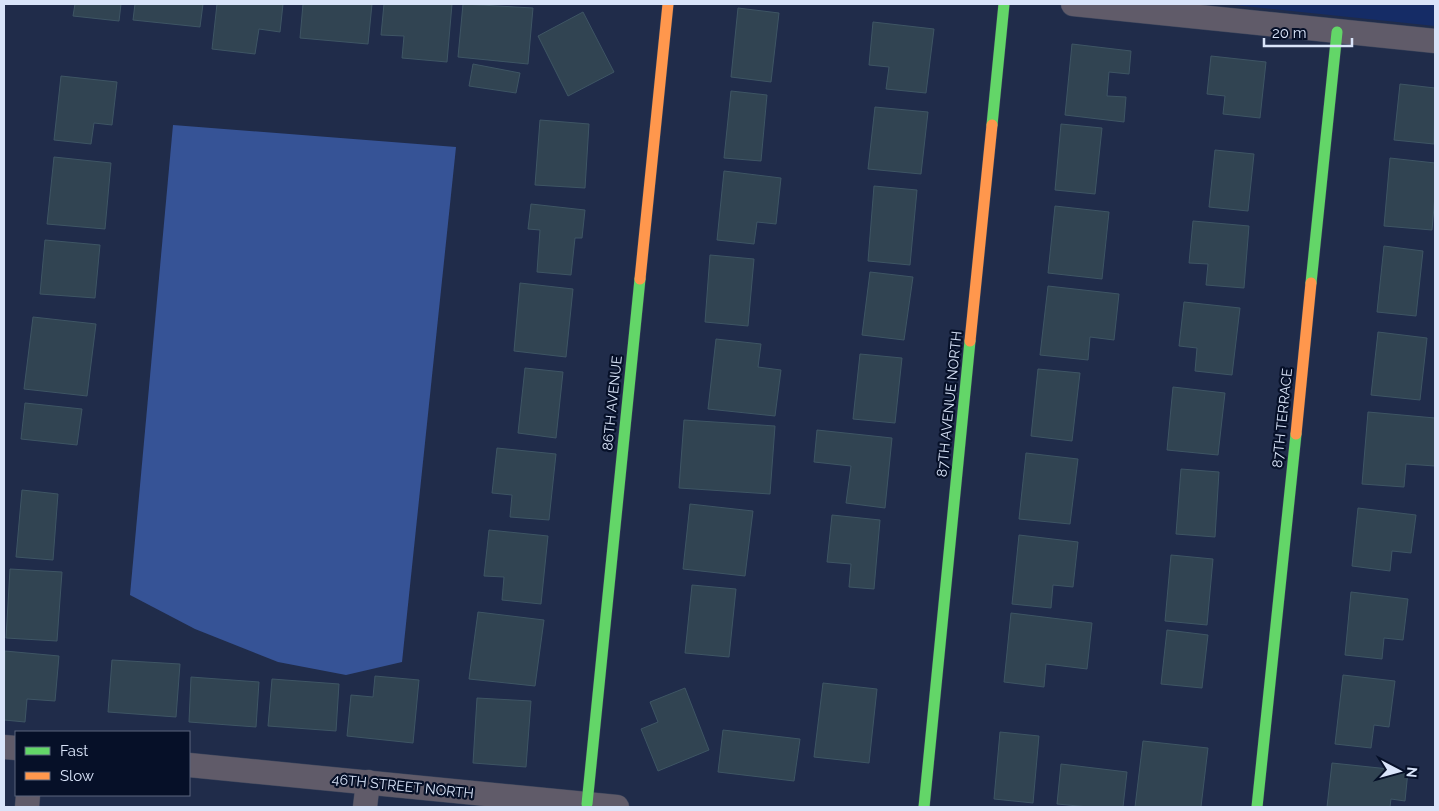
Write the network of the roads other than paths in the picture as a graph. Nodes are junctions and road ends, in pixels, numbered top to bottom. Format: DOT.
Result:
graph roads {
  1 [pos="668,4"];
  2 [pos="1004,4"];
  3 [pos="1073,4"];
  4 [pos="1338,32"];
  5 [pos="1435,41"];
  6 [pos="190,765"];
  7 [pos="368,782"];
  8 [pos="587,804"];
  9 [pos="365,807"];
  10 [pos="617,807"];
  11 [pos="924,807"];
  12 [pos="1257,807"];
  1 -- 8 [label="street, 86TH AVENUE"];
  2 -- 11 [label="street, 87TH AVENUE NORTH"];
  3 -- 4 [label="street"];
  4 -- 5 [label="street"];
  4 -- 12 [label="street, 87TH TERRACE"];
  6 -- 7 [label="street, 46TH STREET NORTH"];
  7 -- 8 [label="street, 46TH STREET NORTH"];
  7 -- 9 [label="street"];
  8 -- 10 [label="street, 46TH STREET NORTH"];
}
